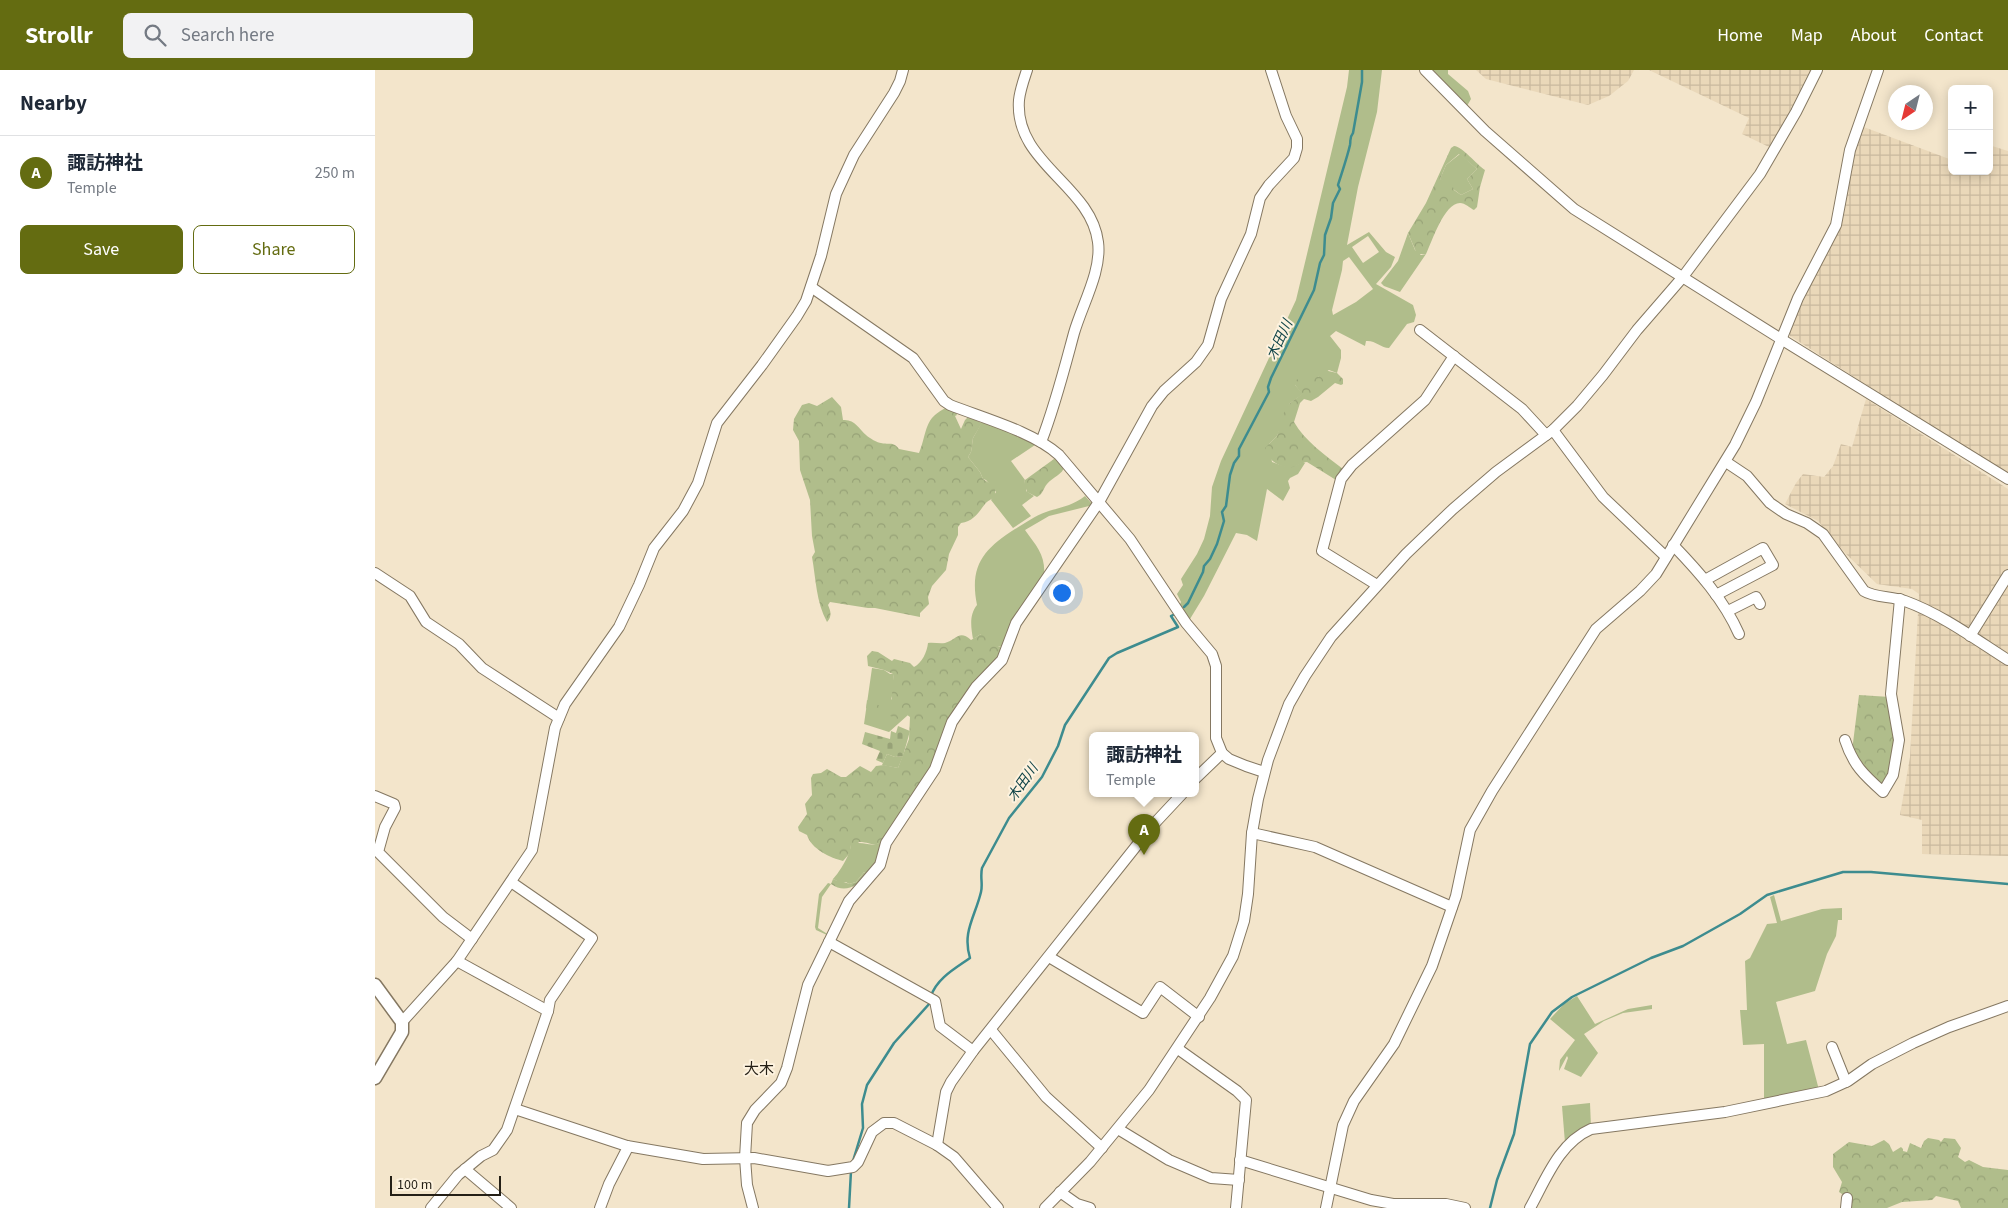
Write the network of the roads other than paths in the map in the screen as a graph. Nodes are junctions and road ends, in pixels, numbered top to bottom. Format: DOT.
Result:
graph roads {
  1 [pos="903,70"];
  2 [pos="1027,70"];
  3 [pos="1271,70"];
  4 [pos="1425,70"];
  5 [pos="1817,70"];
  6 [pos="1878,70"];
  7 [pos="1682,278"];
  8 [pos="811,287"];
  9 [pos="1420,330"];
  10 [pos="1781,340"];
  11 [pos="1454,356"];
  12 [pos="1550,432"];
  13 [pos="1041,442"];
  14 [pos="1727,462"];
  15 [pos="2008,479"];
  16 [pos="1099,502"];
  17 [pos="1673,545"];
  18 [pos="1666,557"];
  19 [pos="375,573"];
  20 [pos="2008,575"];
  21 [pos="1705,580"];
  22 [pos="1377,585"];
  23 [pos="1716,595"];
  24 [pos="1900,599"];
  25 [pos="1760,604"];
  26 [pos="1728,611"];
  27 [pos="1739,634"];
  28 [pos="1970,636"];
  29 [pos="2008,660"];
  30 [pos="559,718"];
  31 [pos="1845,740"];
  32 [pos="1222,753"];
  33 [pos="1264,772"];
  34 [pos="1199,775"];
  35 [pos="375,796"];
  36 [pos="1179,797"];
  37 [pos="1252,833"];
  38 [pos="511,882"];
  39 [pos="1452,906"];
  40 [pos="472,939"];
  41 [pos="829,942"];
  42 [pos="1049,957"];
  43 [pos="457,961"];
  44 [pos="375,985"];
  45 [pos="2008,1006"];
  46 [pos="548,1012"];
  47 [pos="1199,1017"];
  48 [pos="402,1022"];
  49 [pos="991,1030"];
  50 [pos="1832,1048"];
  51 [pos="1178,1049"];
  52 [pos="973,1051"];
  53 [pos="375,1078"];
  54 [pos="1846,1082"];
  55 [pos="515,1109"];
  56 [pos="1118,1129"];
  57 [pos="937,1145"];
  58 [pos="627,1146"];
  59 [pos="1102,1148"];
  60 [pos="745,1158"];
  61 [pos="1240,1160"];
  62 [pos="465,1169"];
  63 [pos="1239,1180"];
  64 [pos="1330,1189"];
  65 [pos="1060,1192"];
  66 [pos="1393,1206"];
  67 [pos="431,1208"];
  68 [pos="511,1208"];
  69 [pos="600,1208"];
  70 [pos="753,1208"];
  71 [pos="997,1208"];
  72 [pos="1045,1208"];
  73 [pos="1090,1208"];
  74 [pos="1236,1208"];
  75 [pos="1326,1208"];
  76 [pos="1465,1208"];
  77 [pos="1531,1208"];
  1 -- 8 [label="street"];
  2 -- 13 [label="street"];
  3 -- 16 [label="street"];
  4 -- 7 [label="street"];
  5 -- 7 [label="street"];
  6 -- 10 [label="street"];
  7 -- 10 [label="street"];
  7 -- 12 [label="street"];
  8 -- 13 [label="street"];
  8 -- 30 [label="street"];
  9 -- 11 [label="street"];
  10 -- 14 [label="street"];
  10 -- 15 [label="street"];
  11 -- 12 [label="street"];
  11 -- 22 [label="street"];
  12 -- 18 [label="street"];
  12 -- 22 [label="street"];
  13 -- 16 [label="street"];
  14 -- 17 [label="street"];
  14 -- 24 [label="street"];
  16 -- 32 [label="street"];
  16 -- 41 [label="street"];
  17 -- 18 [label="street"];
  17 -- 21 [label="street"];
  18 -- 39 [label="street"];
  19 -- 30 [label="street"];
  20 -- 28 [label="street"];
  21 -- 23 [label="street"];
  21 -- 23 [label="street"];
  22 -- 33 [label="street"];
  23 -- 26 [label="street"];
  24 -- 28 [label="street"];
  24 -- 31 [label="street"];
  25 -- 26 [label="street"];
  26 -- 27 [label="street"];
  28 -- 29 [label="street"];
  30 -- 38 [label="street"];
  32 -- 33 [label="street"];
  32 -- 34 [label="street"];
  33 -- 37 [label="street"];
  35 -- 40 [label="street"];
  36 -- 42 [label="street"];
  37 -- 39 [label="street"];
  37 -- 47 [label="street"];
  38 -- 40 [label="street"];
  38 -- 46 [label="street"];
  39 -- 64 [label="street"];
  40 -- 43 [label="street"];
  41 -- 52 [label="street"];
  41 -- 60 [label="street"];
  42 -- 47 [label="street"];
  42 -- 49 [label="street"];
  43 -- 46 [label="street"];
  43 -- 48 [label="street"];
  44 -- 48 [label="main road"];
  45 -- 54 [label="street"];
  46 -- 55 [label="street"];
  47 -- 51 [label="street"];
  48 -- 53 [label="main road"];
  49 -- 52 [label="street"];
  49 -- 59 [label="street"];
  50 -- 54 [label="street"];
  51 -- 56 [label="street"];
  51 -- 61 [label="street"];
  52 -- 57 [label="street"];
  54 -- 77 [label="street"];
  55 -- 58 [label="street"];
  55 -- 62 [label="street"];
  56 -- 59 [label="street"];
  56 -- 63 [label="street"];
  57 -- 60 [label="street"];
  57 -- 71 [label="street"];
  58 -- 60 [label="street"];
  58 -- 69 [label="street"];
  59 -- 65 [label="street"];
  60 -- 70 [label="street"];
  61 -- 63 [label="street"];
  61 -- 64 [label="street"];
  62 -- 67 [label="street"];
  62 -- 68 [label="street"];
  63 -- 74 [label="street"];
  64 -- 66 [label="street"];
  64 -- 75 [label="street"];
  65 -- 72 [label="street"];
  65 -- 73 [label="street"];
  66 -- 76 [label="street"];
}
